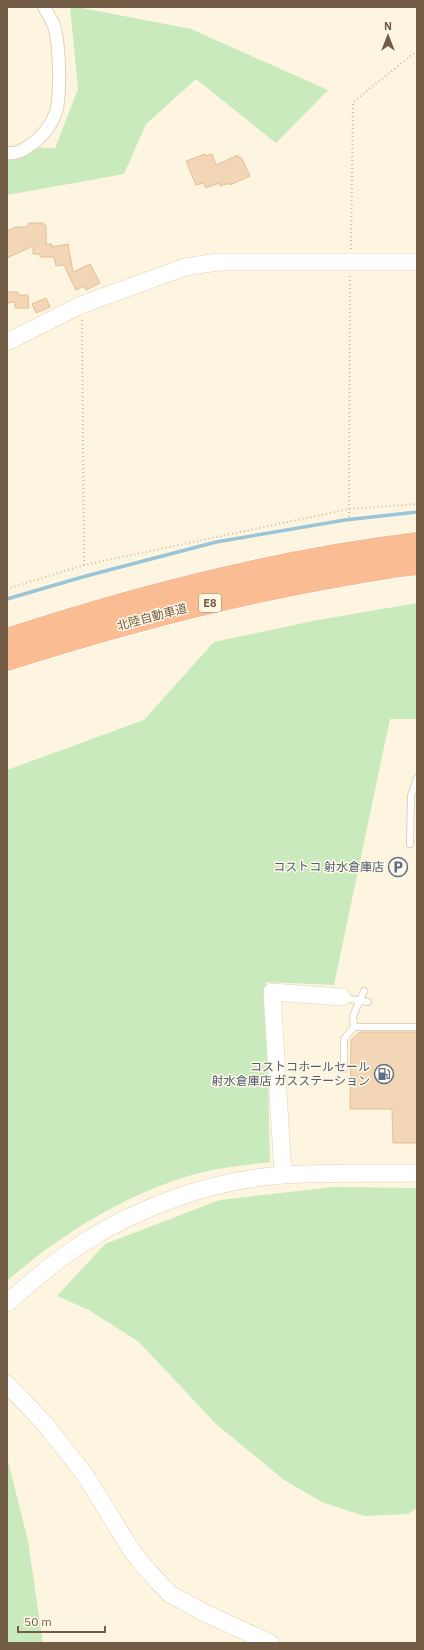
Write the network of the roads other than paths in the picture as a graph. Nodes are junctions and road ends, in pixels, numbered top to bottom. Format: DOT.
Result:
graph roads {
  1 [pos="44,7"];
  2 [pos="7,153"];
  3 [pos="417,262"];
  4 [pos="7,342"];
  5 [pos="417,543"];
  6 [pos="417,564"];
  7 [pos="7,639"];
  8 [pos="7,660"];
  9 [pos="417,778"];
  10 [pos="410,844"];
  11 [pos="364,991"];
  12 [pos="342,998"];
  13 [pos="360,1000"];
  14 [pos="368,1002"];
  15 [pos="417,1026"];
  16 [pos="354,1027"];
  17 [pos="344,1069"];
  18 [pos="417,1173"];
  19 [pos="283,1174"];
  20 [pos="7,1303"];
  21 [pos="7,1384"];
  22 [pos="270,1643"];
  1 -- 2 [label="street"];
  3 -- 4 [label="street"];
  5 -- 7 [label="highway, 北陸自動車道 / E8"];
  6 -- 8 [label="highway, 北陸自動車道 / E8"];
  9 -- 10 [label="lane"];
  11 -- 13 [label="lane"];
  12 -- 13 [label="lane"];
  12 -- 19 [label="street"];
  13 -- 14 [label="lane"];
  13 -- 16 [label="lane"];
  15 -- 16 [label="lane"];
  16 -- 17 [label="lane"];
  18 -- 19 [label="street"];
  19 -- 20 [label="street"];
  21 -- 22 [label="street"];
}
